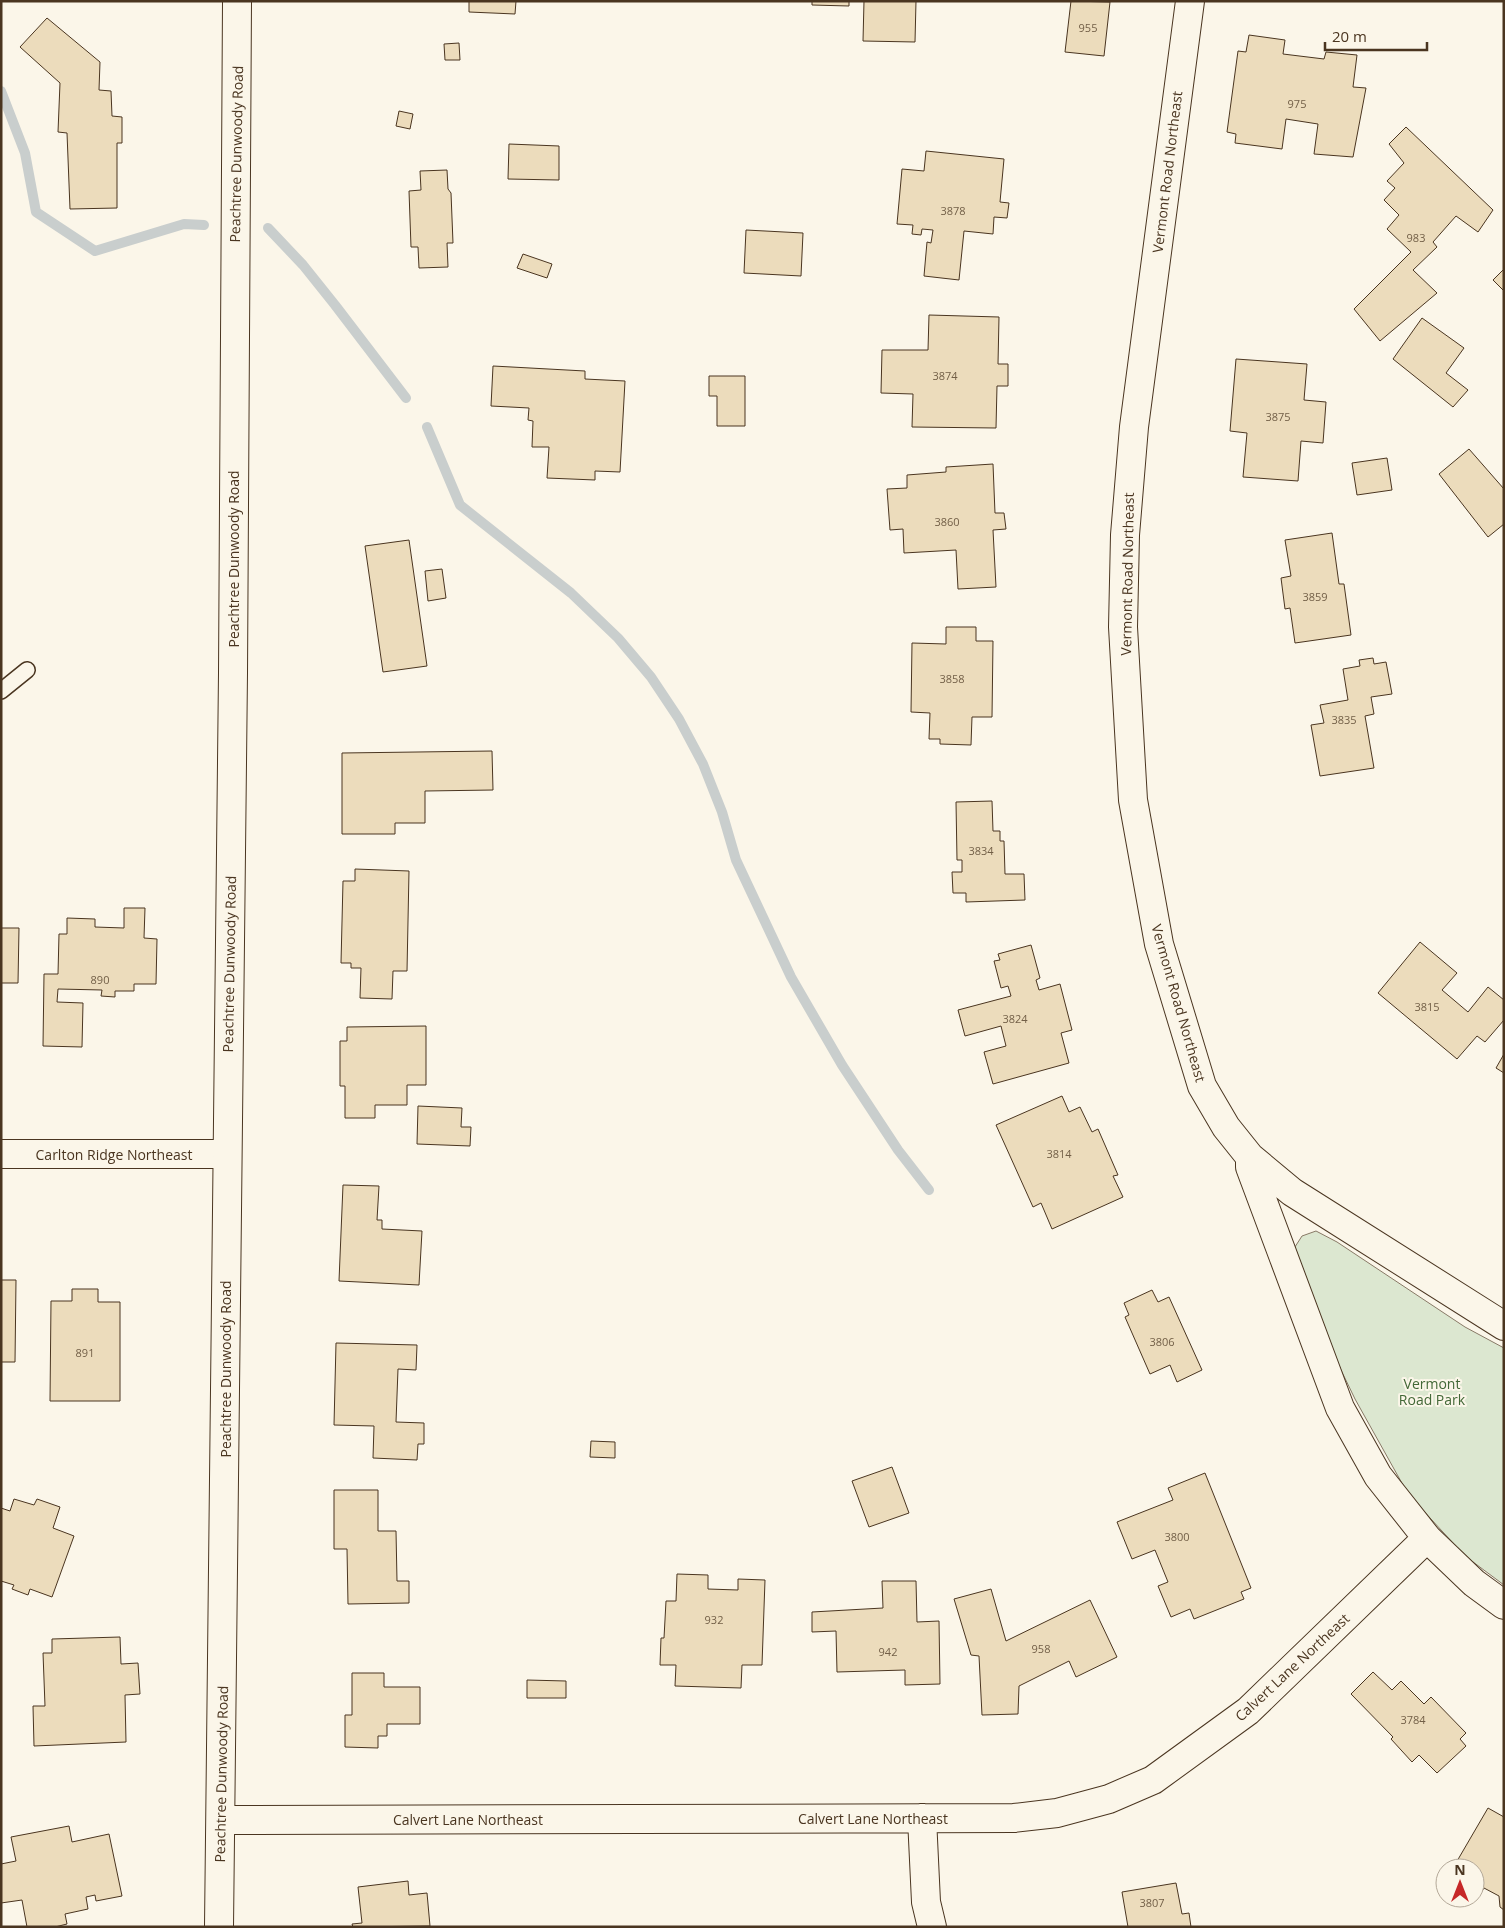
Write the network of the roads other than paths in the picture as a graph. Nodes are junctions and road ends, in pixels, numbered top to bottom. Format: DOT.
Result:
graph roads {
  1 [pos="237,1"];
  2 [pos="1190,1"];
  3 [pos="27,670"];
  4 [pos="1,690"];
  5 [pos="1,1154"];
  6 [pos="226,1154"];
  7 [pos="1250,1156"];
  8 [pos="1504,1326"];
  9 [pos="1427,1538"];
  10 [pos="1504,1605"];
  11 [pos="922,1818"];
  12 [pos="221,1820"];
  13 [pos="219,1927"];
  14 [pos="932,1927"];
  1 -- 6 [label="street, Peachtree Dunwoody Road"];
  2 -- 7 [label="street, Vermont Road Northeast"];
  3 -- 4 [label="lane"];
  5 -- 6 [label="street, Carlton Ridge Northeast"];
  6 -- 12 [label="street, Peachtree Dunwoody Road"];
  7 -- 8 [label="street, Vermont Road Northeast"];
  7 -- 9 [label="street, Vermont Road Northeast"];
  9 -- 10 [label="street, Vermont Road Northeast"];
  9 -- 11 [label="street, Calvert Lane Northeast"];
  11 -- 12 [label="street, Calvert Lane Northeast"];
  11 -- 14 [label="street"];
  12 -- 13 [label="street, Peachtree Dunwoody Road"];
}
